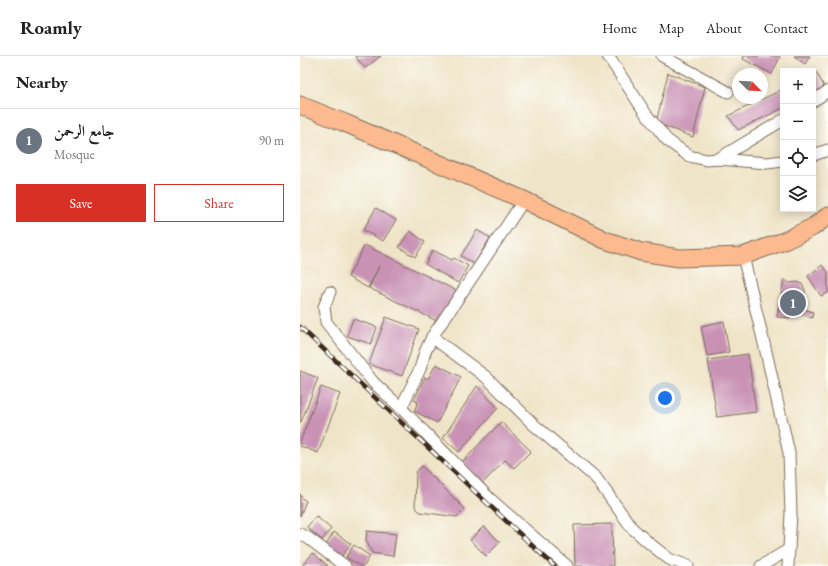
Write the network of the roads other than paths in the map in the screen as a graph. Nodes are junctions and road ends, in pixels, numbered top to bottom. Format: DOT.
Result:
graph roads {
  1 [pos="608,56"];
  2 [pos="662,56"];
  3 [pos="828,91"];
  4 [pos="728,92"];
  5 [pos="816,99"];
  6 [pos="300,106"];
  7 [pos="780,122"];
  8 [pos="828,150"];
  9 [pos="816,154"];
  10 [pos="718,159"];
  11 [pos="780,161"];
  12 [pos="524,200"];
  13 [pos="828,216"];
  14 [pos="743,256"];
  15 [pos="330,292"];
  16 [pos="432,337"];
  17 [pos="401,408"];
  18 [pos="300,534"];
  19 [pos="788,550"];
  20 [pos="345,566"];
  21 [pos="567,566"];
  22 [pos="688,566"];
  23 [pos="761,566"];
  24 [pos="788,566"];
  1 -- 10 [label="street"];
  2 -- 4 [label="street"];
  3 -- 5 [label="street"];
  6 -- 12 [label="main road"];
  7 -- 10 [label="street"];
  8 -- 9 [label="street"];
  10 -- 11 [label="street"];
  12 -- 14 [label="main road"];
  12 -- 16 [label="street"];
  13 -- 14 [label="main road"];
  14 -- 19 [label="street"];
  15 -- 17 [label="street"];
  16 -- 17 [label="street"];
  16 -- 22 [label="street"];
  17 -- 21 [label="street"];
  18 -- 20 [label="street"];
  19 -- 23 [label="street"];
  19 -- 24 [label="street"];
}
